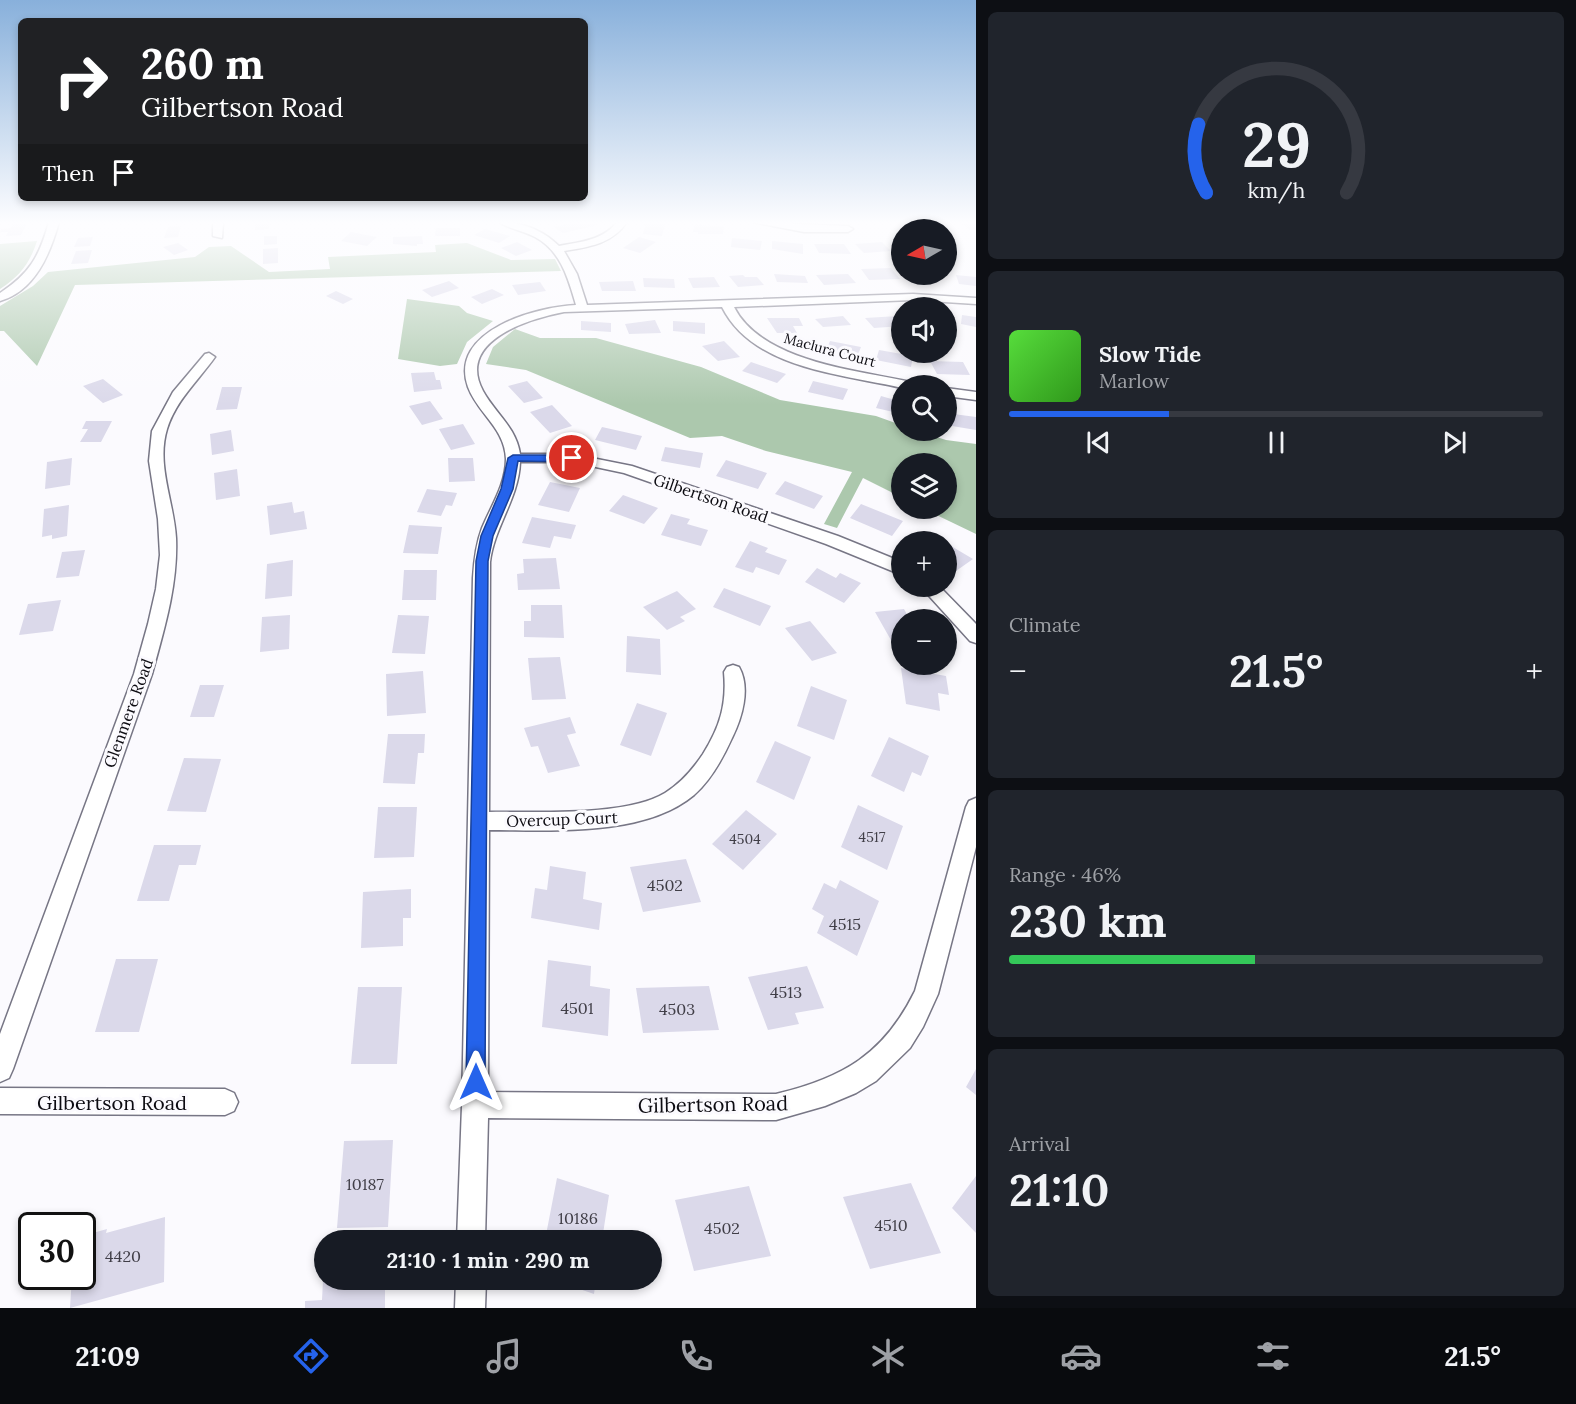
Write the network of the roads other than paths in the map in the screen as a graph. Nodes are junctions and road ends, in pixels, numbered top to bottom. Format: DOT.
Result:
graph roads {
  1 [pos="21,283"];
  2 [pos="575,283"];
  3 [pos="0,298"];
  4 [pos="976,302"];
  5 [pos="726,303"];
  6 [pos="582,307"];
  7 [pos="209,357"];
  8 [pos="891,381"];
  9 [pos="957,393"];
  10 [pos="976,396"];
  11 [pos="513,458"];
  12 [pos="891,565"];
  13 [pos="940,597"];
  14 [pos="976,636"];
  15 [pos="733,672"];
  16 [pos="976,807"];
  17 [pos="478,821"];
  18 [pos="0,1069"];
  19 [pos="0,1101"];
  20 [pos="225,1102"];
  21 [pos="475,1106"];
  22 [pos="471,1230"];
  23 [pos="471,1290"];
  24 [pos="470,1308"];
  1 -- 3 [label="street"];
  2 -- 6 [label="street"];
  4 -- 5 [label="street"];
  5 -- 6 [label="street"];
  5 -- 8 [label="street, Maclura Court"];
  6 -- 11 [label="street"];
  7 -- 18 [label="street, Glenmere Road"];
  9 -- 10 [label="street"];
  11 -- 12 [label="street, Gilbertson Road"];
  11 -- 17 [label="street"];
  13 -- 14 [label="street"];
  15 -- 17 [label="street, Overcup Court"];
  16 -- 21 [label="street, Gilbertson Road"];
  17 -- 21 [label="street"];
  19 -- 20 [label="street, Gilbertson Road"];
  21 -- 22 [label="street"];
  23 -- 24 [label="street"];
}
